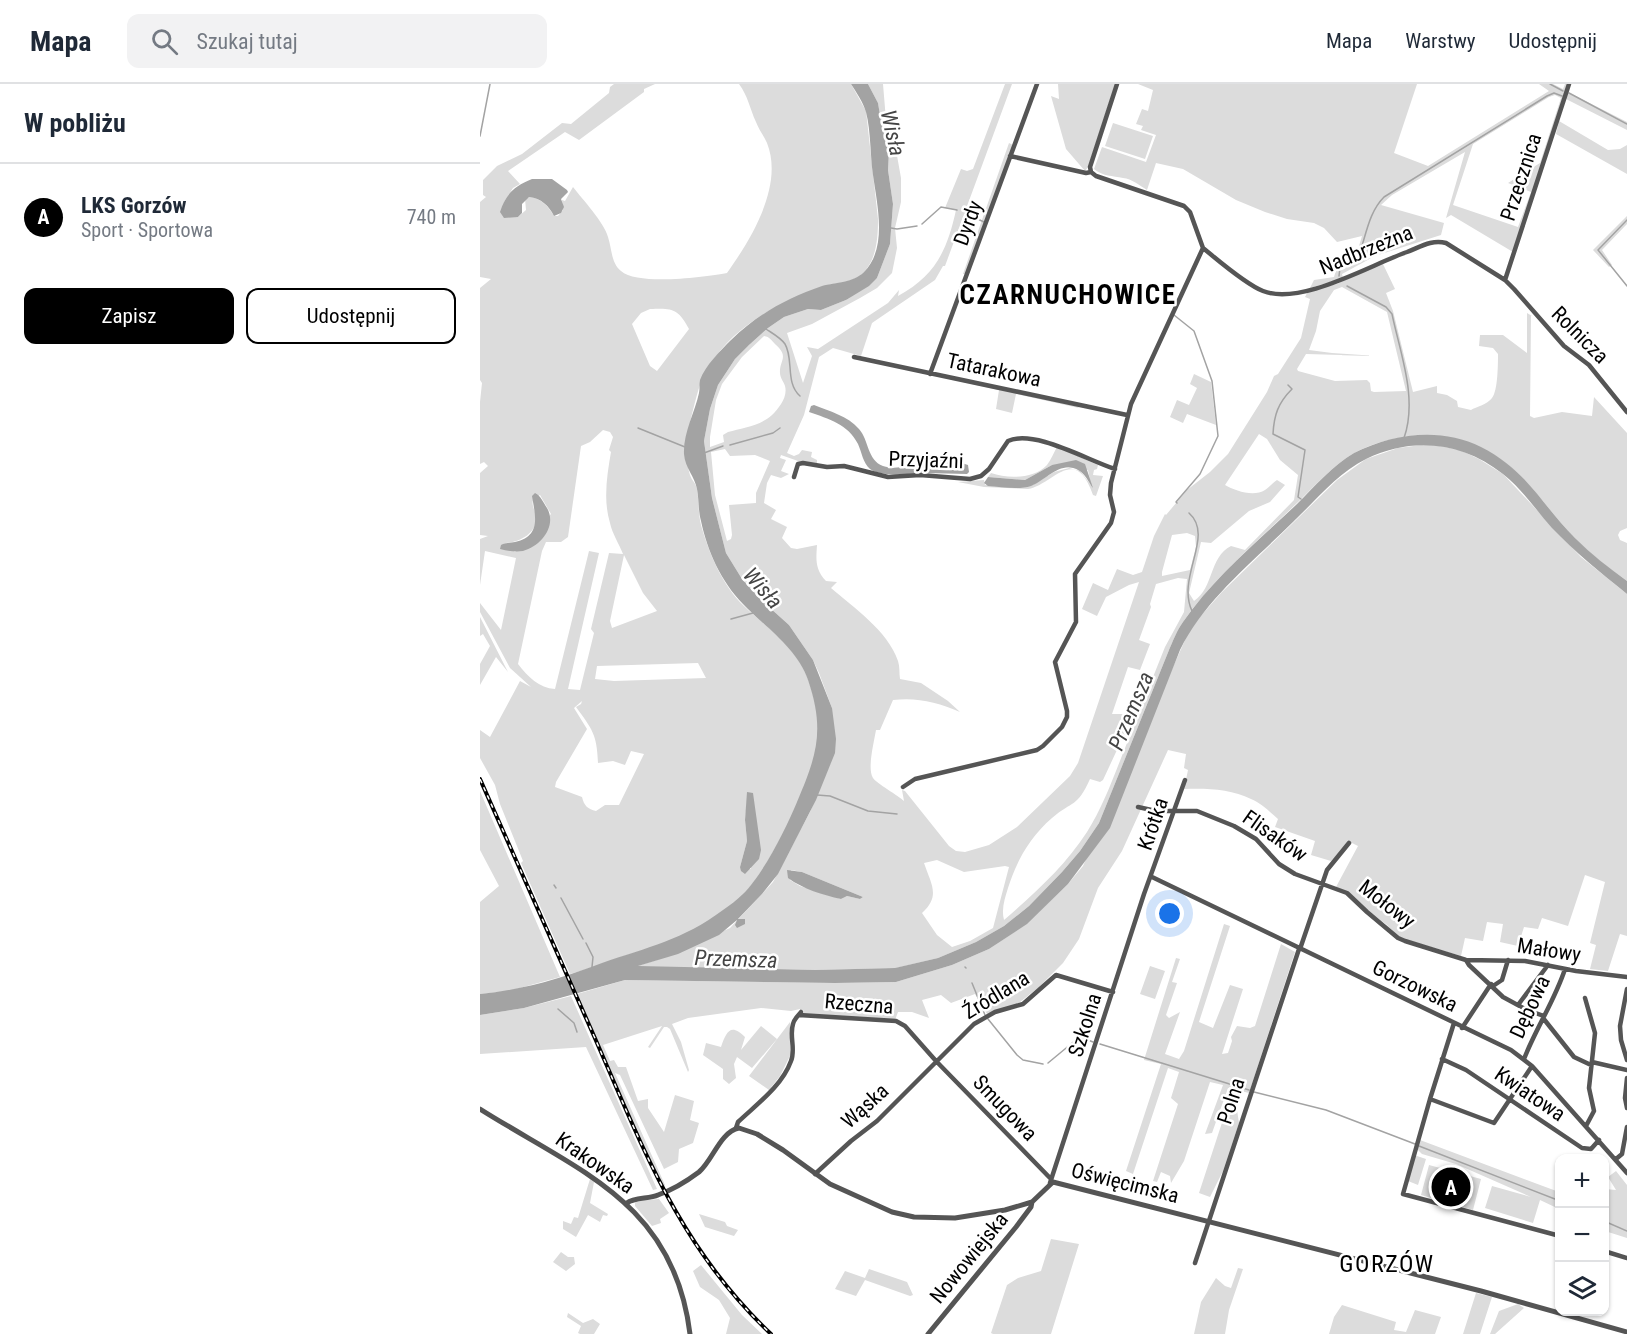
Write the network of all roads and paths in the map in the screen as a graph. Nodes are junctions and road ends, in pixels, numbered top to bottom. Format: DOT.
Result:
graph roads {
  1 [pos="1037,84"];
  2 [pos="1117,84"];
  3 [pos="1569,84"];
  4 [pos="1010,156"];
  5 [pos="1090,172"];
  6 [pos="1203,248"];
  7 [pos="1505,280"];
  8 [pos="1532,310"];
  9 [pos="854,357"];
  10 [pos="930,374"];
  11 [pos="1627,412"];
  12 [pos="1127,416"];
  13 [pos="1115,469"];
  14 [pos="794,477"];
  15 [pos="1185,780"];
  16 [pos="903,788"];
  17 [pos="1138,807"];
  18 [pos="1175,812"];
  19 [pos="1349,843"];
  20 [pos="1152,878"];
  21 [pos="1323,883"];
  22 [pos="1299,949"];
  23 [pos="1466,960"];
  24 [pos="1508,960"];
  25 [pos="1548,965"];
  26 [pos="1565,969"];
  27 [pos="1627,977"];
  28 [pos="1492,985"];
  29 [pos="1627,989"];
  30 [pos="1113,992"];
  31 [pos="1585,998"];
  32 [pos="1518,1005"];
  33 [pos="1543,1017"];
  34 [pos="1454,1023"];
  35 [pos="1462,1028"];
  36 [pos="1442,1059"];
  37 [pos="1524,1059"];
  38 [pos="1627,1060"];
  39 [pos="936,1061"];
  40 [pos="1591,1064"];
  41 [pos="1532,1066"];
  42 [pos="1627,1070"];
  43 [pos="1627,1078"];
  44 [pos="1430,1099"];
  45 [pos="1510,1100"];
  46 [pos="1627,1108"];
  47 [pos="480,1109"];
  48 [pos="1586,1126"];
  49 [pos="1627,1127"];
  50 [pos="736,1128"];
  51 [pos="1599,1140"];
  52 [pos="1616,1160"];
  53 [pos="1627,1173"];
  54 [pos="815,1174"];
  55 [pos="1051,1181"];
  56 [pos="1032,1202"];
  57 [pos="627,1203"];
  58 [pos="1208,1221"];
  59 [pos="1555,1235"];
  60 [pos="1609,1252"];
  61 [pos="1627,1258"];
  62 [pos="1195,1263"];
  63 [pos="1555,1310"];
  64 [pos="1576,1316"];
  65 [pos="1627,1332"];
  66 [pos="690,1334"];
  67 [pos="928,1334"];
  1 -- 4 [label="street, Dyrdy"];
  2 -- 5 [label="street"];
  3 -- 7 [label="street, Przecznica"];
  4 -- 5 [label="street"];
  4 -- 10 [label="street, Dyrdy"];
  5 -- 6 [label="street"];
  6 -- 7 [label="street, Nadbrzeżna"];
  6 -- 12 [label="street"];
  7 -- 8 [label="street, Nadbrzeżna"];
  8 -- 11 [label="street, Rolnicza"];
  9 -- 10 [label="street, Tatarakowa"];
  10 -- 12 [label="street, Tatarakowa"];
  12 -- 13 [label="street"];
  13 -- 14 [label="street, Przyjaźni"];
  13 -- 16 [label="street"];
  15 -- 18 [label="street, Krótka"];
  17 -- 18 [label="street, Flisaków"];
  18 -- 20 [label="street, Krótka"];
  18 -- 21 [label="street, Flisaków"];
  19 -- 21 [label="street, Polna"];
  20 -- 22 [label="street, Gorzowska"];
  20 -- 30 [label="street, Szkolna"];
  21 -- 22 [label="street, Polna"];
  21 -- 23 [label="street, Mołowy"];
  22 -- 34 [label="street, Gorzowska"];
  22 -- 58 [label="street, Polna"];
  23 -- 24 [label="street, Małowy"];
  23 -- 28 [label="street"];
  24 -- 25 [label="street, Małowy"];
  24 -- 28 [label="street"];
  25 -- 26 [label="street, Małowy"];
  25 -- 32 [label="street"];
  26 -- 27 [label="street, Małowy"];
  26 -- 33 [label="street, Dębowa"];
  28 -- 32 [label="street"];
  28 -- 35 [label="street"];
  29 -- 38 [label="street"];
  30 -- 39 [label="street, Źródlana"];
  30 -- 55 [label="street, Szkolna"];
  31 -- 40 [label="street"];
  32 -- 33 [label="street"];
  33 -- 37 [label="street, Dębowa"];
  33 -- 40 [label="street"];
  34 -- 35 [label="street, Gorzowska"];
  34 -- 36 [label="street"];
  35 -- 37 [label="street, Gorzowska"];
  36 -- 44 [label="street"];
  36 -- 45 [label="street, Kwiatowa"];
  37 -- 41 [label="street, Gorzowska"];
  39 -- 50 [label="street, Rzeczna"];
  39 -- 54 [label="street, Wąska"];
  39 -- 55 [label="street, Smugowa"];
  40 -- 42 [label="street"];
  40 -- 48 [label="street"];
  41 -- 45 [label="street"];
  41 -- 48 [label="street, Gorzowska"];
  43 -- 46 [label="street"];
  44 -- 45 [label="street"];
  44 -- 59 [label="street"];
  45 -- 51 [label="street, Kwiatowa"];
  47 -- 57 [label="street, Krakowska"];
  48 -- 51 [label="street, Gorzowska"];
  49 -- 52 [label="street"];
  50 -- 54 [label="street"];
  50 -- 57 [label="street"];
  51 -- 52 [label="street, Gorzowska"];
  52 -- 53 [label="street, Gorzowska"];
  54 -- 56 [label="street"];
  55 -- 56 [label="street, Oświęcimska"];
  55 -- 58 [label="street, Oświęcimska"];
  56 -- 67 [label="street, Nowowiejska"];
  57 -- 66 [label="street, Krakowska"];
  58 -- 62 [label="street, Polna"];
  58 -- 63 [label="street, Oświęcimska"];
  60 -- 61 [label="street"];
  64 -- 65 [label="street, Oświęcimska"];
}
